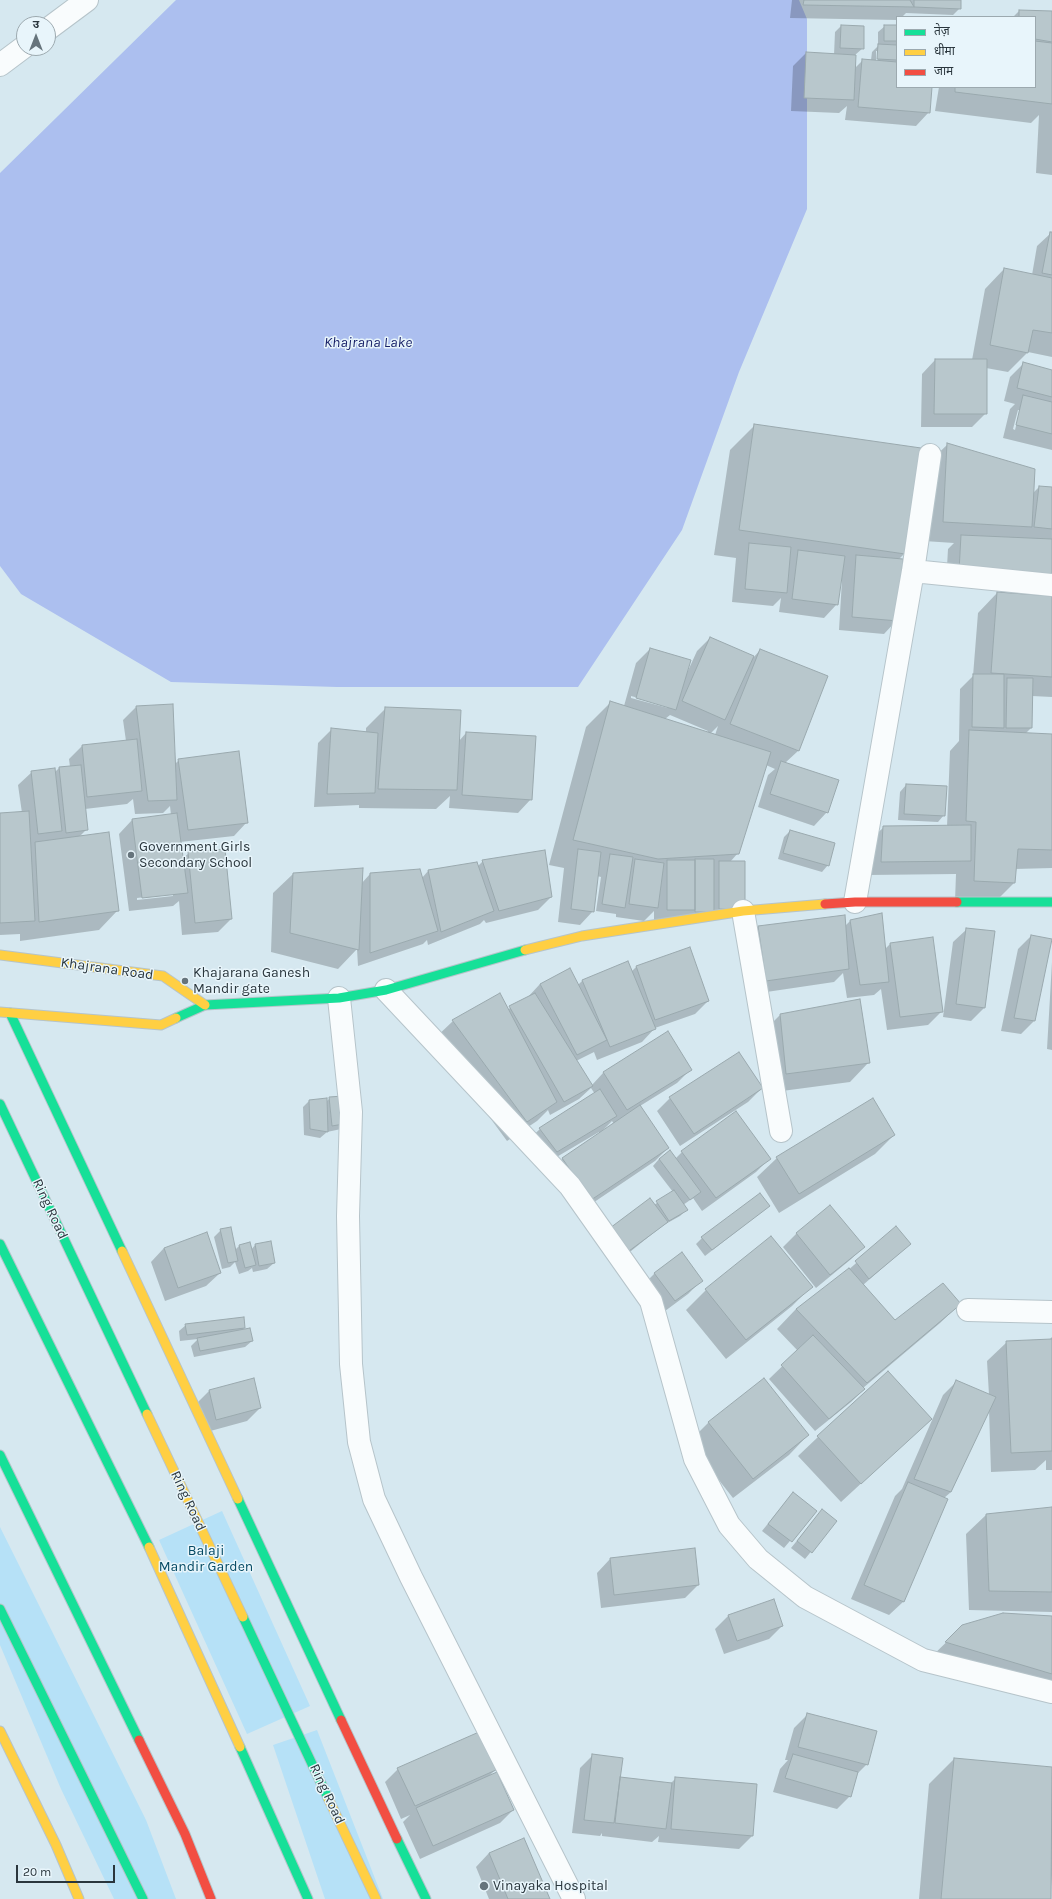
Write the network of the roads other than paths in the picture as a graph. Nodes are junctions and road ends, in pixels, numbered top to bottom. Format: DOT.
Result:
graph roads {
  1 [pos="87,0"];
  2 [pos="56,23"];
  3 [pos="16,53"];
  4 [pos="0,65"];
  5 [pos="930,456"];
  6 [pos="913,571"];
  7 [pos="1052,585"];
  8 [pos="855,902"];
  9 [pos="1052,902"];
  10 [pos="743,911"];
  11 [pos="0,955"];
  12 [pos="386,990"];
  13 [pos="339,998"];
  14 [pos="206,1005"];
  15 [pos="0,1012"];
  16 [pos="10,1013"];
  17 [pos="0,1104"];
  18 [pos="781,1131"];
  19 [pos="0,1244"];
  20 [pos="968,1310"];
  21 [pos="1052,1312"];
  22 [pos="0,1455"];
  23 [pos="0,1609"];
  24 [pos="1052,1692"];
  25 [pos="0,1731"];
  26 [pos="79,1899"];
  27 [pos="142,1899"];
  28 [pos="212,1899"];
  29 [pos="308,1899"];
  30 [pos="376,1899"];
  31 [pos="426,1899"];
  32 [pos="574,1899"];
  1 -- 2 [label="street"];
  3 -- 4 [label="street"];
  5 -- 6 [label="street"];
  6 -- 7 [label="street"];
  6 -- 8 [label="street"];
  8 -- 9 [label="main road"];
  8 -- 10 [label="main road"];
  10 -- 12 [label="main road"];
  10 -- 18 [label="street"];
  11 -- 14 [label="main road, Khajrana Road"];
  12 -- 13 [label="main road"];
  12 -- 24 [label="street"];
  13 -- 14 [label="main road"];
  13 -- 32 [label="street"];
  14 -- 16 [label="main road"];
  15 -- 16 [label="main road"];
  16 -- 31 [label="main road"];
  17 -- 30 [label="main road, Ring Road"];
  19 -- 29 [label="main road"];
  20 -- 21 [label="street"];
  22 -- 28 [label="main road"];
  23 -- 27 [label="main road"];
  25 -- 26 [label="main road"];
}
